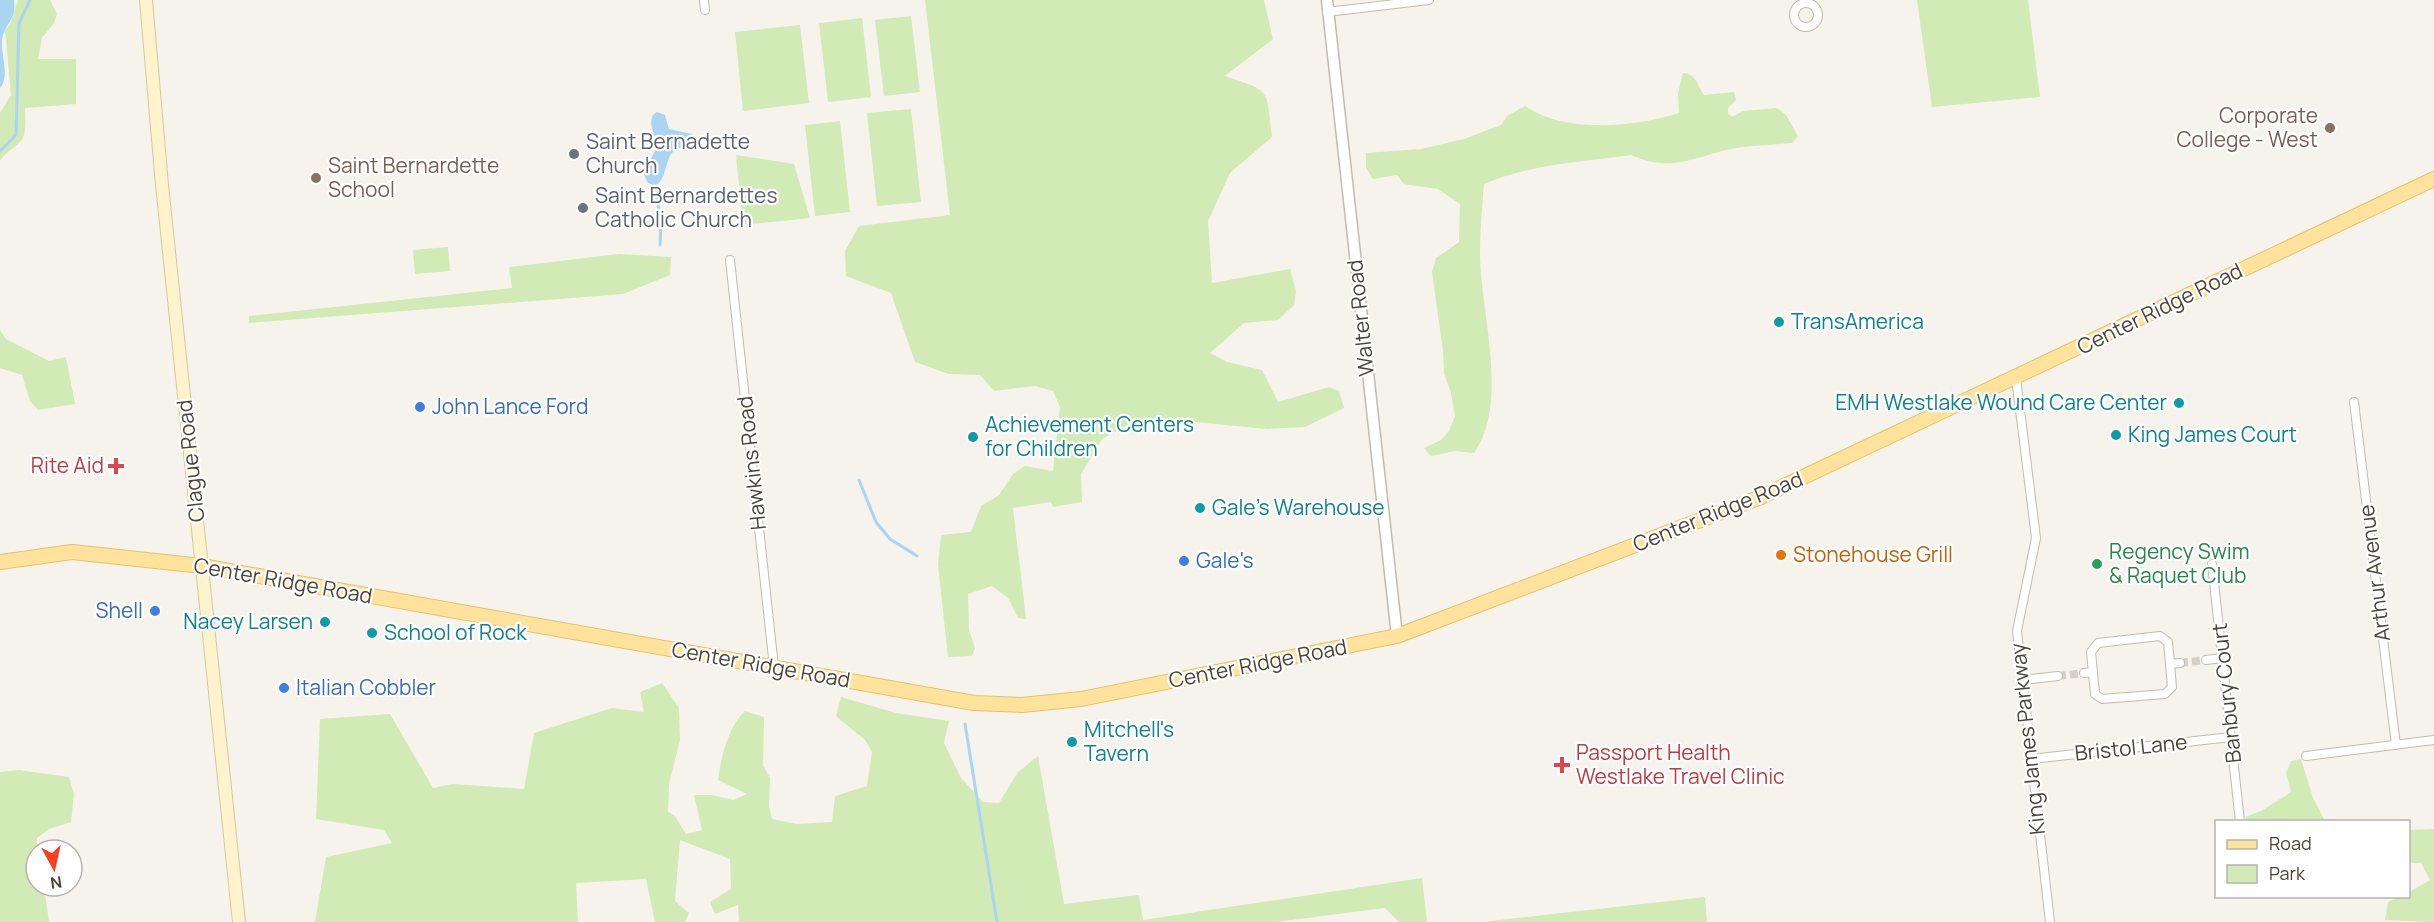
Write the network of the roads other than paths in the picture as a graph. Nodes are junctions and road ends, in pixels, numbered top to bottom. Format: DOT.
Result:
graph roads {
  1 [pos="146,0"];
  2 [pos="704,0"];
  3 [pos="1429,0"];
  4 [pos="1405,1"];
  5 [pos="1327,6"];
  6 [pos="705,10"];
  7 [pos="2434,179"];
  8 [pos="730,260"];
  9 [pos="2016,378"];
  10 [pos="2355,402"];
  11 [pos="0,562"];
  12 [pos="2212,564"];
  13 [pos="202,566"];
  14 [pos="1397,636"];
  15 [pos="2223,658"];
  16 [pos="2206,660"];
  17 [pos="2180,663"];
  18 [pos="2170,664"];
  19 [pos="774,667"];
  20 [pos="2058,676"];
  21 [pos="2022,680"];
  22 [pos="2231,736"];
  23 [pos="2434,740"];
  24 [pos="2396,745"];
  25 [pos="2306,756"];
  26 [pos="2031,759"];
  27 [pos="2240,820"];
  28 [pos="239,922"];
  29 [pos="2050,922"];
  1 -- 13 [label="main road, Clague Road"];
  2 -- 6 [label="street"];
  3 -- 4 [label="street"];
  4 -- 5 [label="street"];
  5 -- 14 [label="street, Walter Road"];
  7 -- 9 [label="main road, Center Ridge Road"];
  8 -- 19 [label="street, Hawkins Road"];
  9 -- 14 [label="main road, Center Ridge Road"];
  9 -- 21 [label="street, King James Parkway"];
  10 -- 24 [label="street, Arthur Avenue"];
  11 -- 13 [label="main road, Center Ridge Road"];
  12 -- 15 [label="street, Banbury Court"];
  13 -- 19 [label="main road, Center Ridge Road"];
  13 -- 28 [label="main road, Clague Road"];
  14 -- 19 [label="main road, Center Ridge Road"];
  15 -- 16 [label="street"];
  15 -- 22 [label="street, Banbury Court"];
  17 -- 18 [label="street"];
  18 -- 18 [label="street"];
  20 -- 21 [label="street"];
  21 -- 26 [label="street, King James Parkway"];
  22 -- 26 [label="street, Bristol Lane"];
  22 -- 27 [label="street, Banbury Court"];
  23 -- 24 [label="street"];
  24 -- 25 [label="street"];
  26 -- 29 [label="street, King James Parkway"];
}
